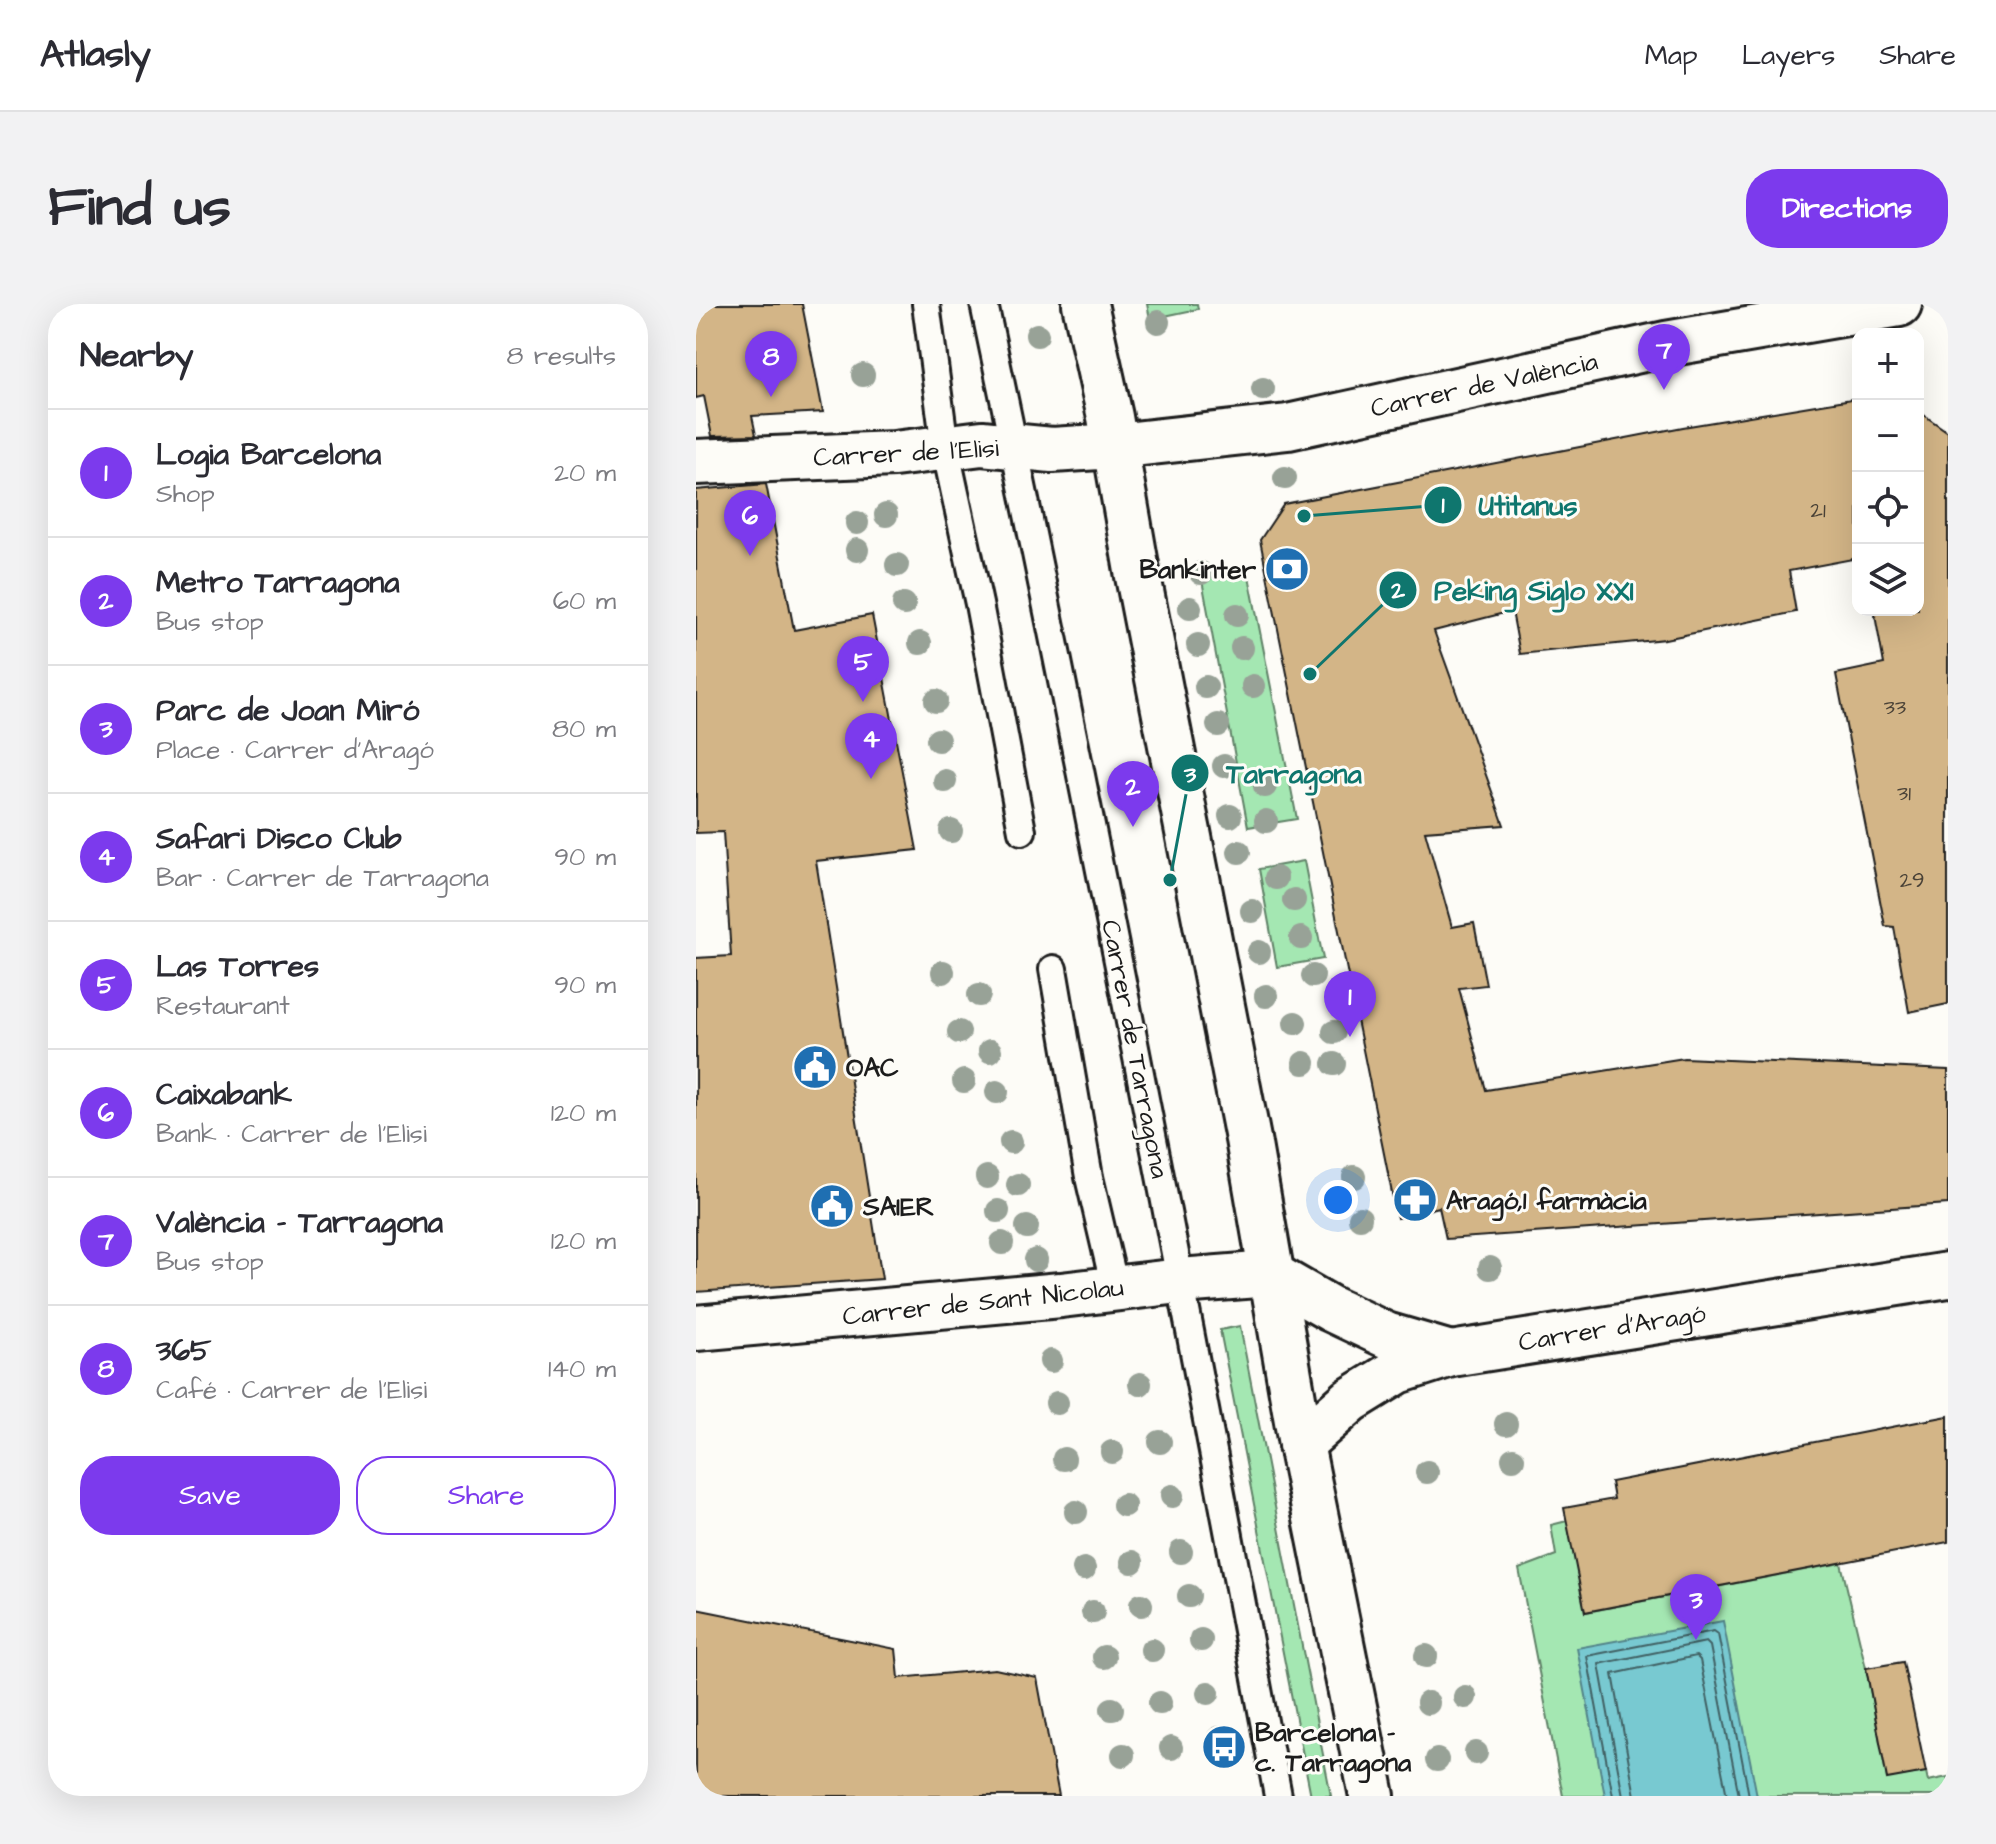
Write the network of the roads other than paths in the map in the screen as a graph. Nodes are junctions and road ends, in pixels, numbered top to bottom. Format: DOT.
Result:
graph roads {
  1 [pos="926,304"];
  2 [pos="984,304"];
  3 [pos="1085,304"];
  4 [pos="1899,304"];
  5 [pos="1115,446"];
  6 [pos="945,447"];
  7 [pos="1015,448"];
  8 [pos="696,462"];
  9 [pos="1022,831"];
  10 [pos="1053,969"];
  11 [pos="1270,1274"];
  12 [pos="1948,1275"];
  13 [pos="1180,1281"];
  14 [pos="1115,1288"];
  15 [pos="696,1328"];
  16 [pos="1451,1354"];
  17 [pos="1301,1444"];
  18 [pos="1278,1796"];
  19 [pos="1372,1796"];
  1 -- 6 [label="lane"];
  2 -- 7 [label="lane, Carrer de Tarragona"];
  3 -- 5 [label="main road"];
  4 -- 5 [label="main road, Carrer de València"];
  5 -- 7 [label="main road, Carrer de l'Elisi"];
  5 -- 11 [label="main road"];
  6 -- 7 [label="main road, Carrer de l'Elisi"];
  6 -- 8 [label="main road, Carrer de l'Elisi"];
  6 -- 9 [label="lane"];
  7 -- 13 [label="lane, Carrer de Tarragona"];
  10 -- 14 [label="lane"];
  11 -- 13 [label="main road, Carrer de Sant Nicolau"];
  11 -- 16 [label="main road"];
  11 -- 17 [label="main road"];
  12 -- 16 [label="main road, Carrer d'Aragó"];
  13 -- 14 [label="main road, Carrer de Sant Nicolau"];
  13 -- 18 [label="lane, Carrer de Tarragona"];
  14 -- 15 [label="main road, Carrer de Sant Nicolau"];
  16 -- 17 [label="main road, Carrer d'Aragó"];
  17 -- 19 [label="main road"];
}
